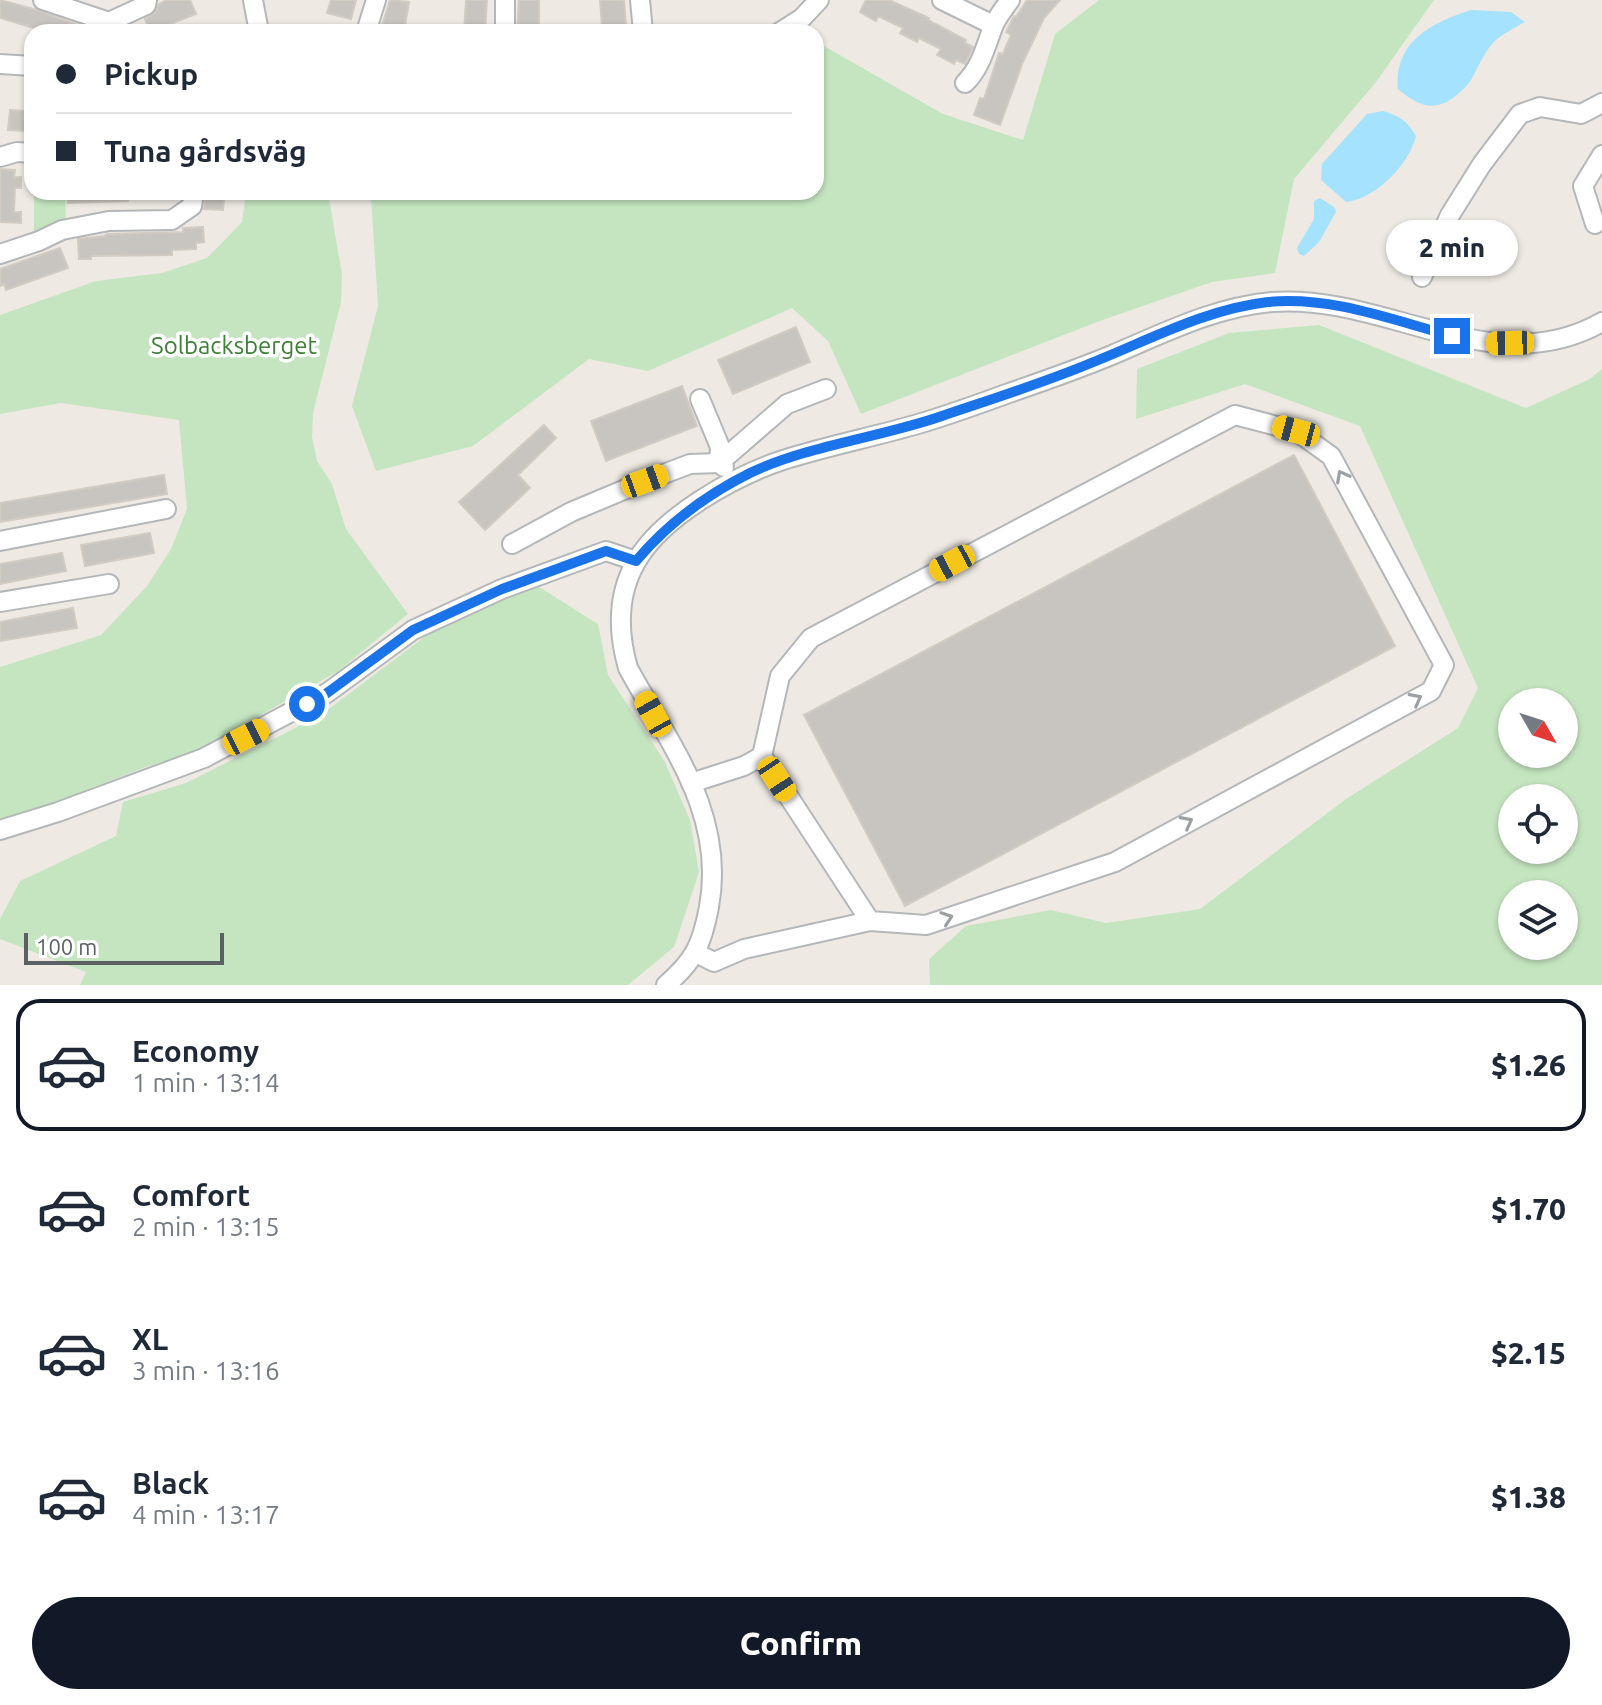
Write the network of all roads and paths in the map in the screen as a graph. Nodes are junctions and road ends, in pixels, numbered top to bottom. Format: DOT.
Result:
graph roads {
  1 [pos="43,0"];
  2 [pos="116,0"];
  3 [pos="147,0"];
  4 [pos="253,0"];
  5 [pos="376,0"];
  6 [pos="505,0"];
  7 [pos="640,0"];
  8 [pos="819,0"];
  9 [pos="942,0"];
  10 [pos="1010,0"];
  11 [pos="103,24"];
  12 [pos="111,24"];
  13 [pos="115,24"];
  14 [pos="258,24"];
  15 [pos="368,24"];
  16 [pos="505,24"];
  17 [pos="642,24"];
  18 [pos="793,24"];
  19 [pos="993,25"];
  20 [pos="0,64"];
  21 [pos="24,66"];
  22 [pos="965,83"];
  23 [pos="1602,103"];
  24 [pos="24,152"];
  25 [pos="1602,155"];
  26 [pos="0,157"];
  27 [pos="193,200"];
  28 [pos="1595,224"];
  29 [pos="0,254"];
  30 [pos="1422,277"];
  31 [pos="1602,322"];
  32 [pos="826,389"];
  33 [pos="700,399"];
  34 [pos="719,463"];
  35 [pos="737,480"];
  36 [pos="166,509"];
  37 [pos="0,541"];
  38 [pos="512,544"];
  39 [pos="636,561"];
  40 [pos="109,584"];
  41 [pos="0,602"];
  42 [pos="762,756"];
  43 [pos="691,783"];
  44 [pos="0,830"];
  45 [pos="870,921"];
  46 [pos="696,953"];
  47 [pos="673,979"];
  48 [pos="695,985"];
  1 -- 11 [label="street"];
  2 -- 12 [label="street"];
  3 -- 13 [label="street"];
  4 -- 14 [label="street"];
  5 -- 15 [label="street"];
  6 -- 16 [label="street"];
  7 -- 17 [label="street"];
  8 -- 18 [label="street"];
  9 -- 19 [label="street"];
  10 -- 19 [label="street"];
  19 -- 22 [label="street"];
  20 -- 21 [label="street"];
  23 -- 30 [label="street"];
  24 -- 26 [label="street"];
  25 -- 28 [label="street"];
  27 -- 29 [label="street"];
  31 -- 35 [label="street"];
  32 -- 34 [label="street"];
  33 -- 34 [label="street"];
  34 -- 35 [label="street"];
  34 -- 38 [label="street"];
  35 -- 39 [label="street"];
  36 -- 37 [label="street"];
  39 -- 43 [label="street"];
  39 -- 44 [label="street"];
  40 -- 41 [label="street"];
  42 -- 43 [label="street"];
  42 -- 45 [label="street"];
  45 -- 42 [label="street, one-way"];
  43 -- 46 [label="street"];
  45 -- 46 [label="street"];
  46 -- 47 [label="street"];
  47 -- 48 [label="street"];
}
